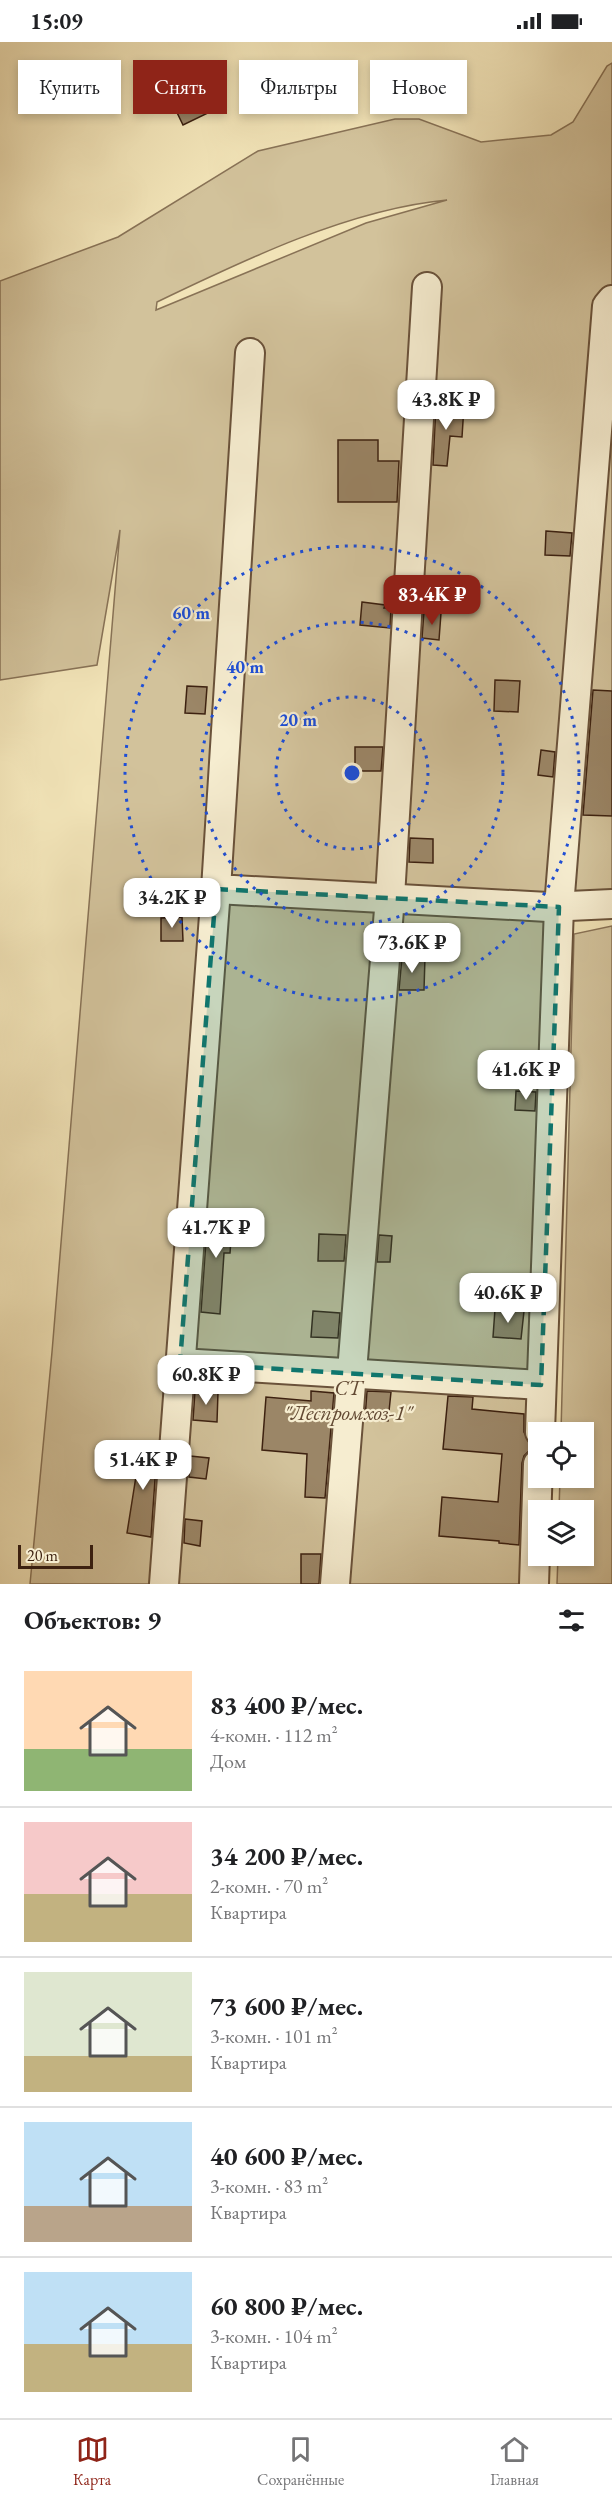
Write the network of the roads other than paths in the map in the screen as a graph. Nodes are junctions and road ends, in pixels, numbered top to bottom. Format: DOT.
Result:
graph roads {
  1 [pos="427,287"];
  2 [pos="612,300"];
  3 [pos="250,353"];
  4 [pos="216,889"];
  5 [pos="390,897"];
  6 [pos="612,904"];
  7 [pos="559,907"];
  8 [pos="180,1363"];
  9 [pos="352,1374"];
  10 [pos="542,1385"];
  11 [pos="540,1422"];
  12 [pos="537,1488"];
  13 [pos="164,1584"];
  14 [pos="335,1584"];
  15 [pos="534,1584"];
  1 -- 5 [label="street"];
  2 -- 7 [label="street"];
  3 -- 4 [label="street"];
  4 -- 5 [label="street"];
  4 -- 8 [label="street"];
  5 -- 7 [label="street"];
  5 -- 9 [label="street"];
  6 -- 7 [label="street"];
  7 -- 10 [label="street"];
  8 -- 9 [label="street"];
  8 -- 13 [label="street"];
  9 -- 10 [label="street"];
  9 -- 14 [label="street"];
  10 -- 11 [label="street"];
  12 -- 15 [label="street"];
}
